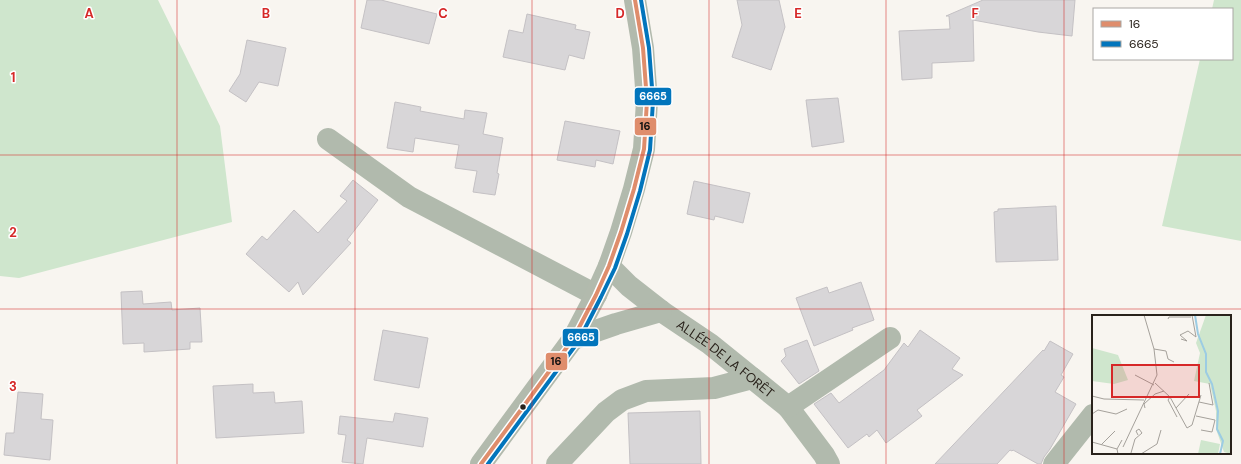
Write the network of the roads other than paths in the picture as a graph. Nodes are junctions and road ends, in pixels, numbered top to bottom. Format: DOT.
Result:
graph roads {
  1 [pos="635,0"];
  2 [pos="328,139"];
  3 [pos="609,266"];
  4 [pos="596,295"];
  5 [pos="661,311"];
  6 [pos="890,338"];
  7 [pos="573,339"];
  8 [pos="752,378"];
  9 [pos="788,407"];
  10 [pos="1092,416"];
  11 [pos="824,461"];
  12 [pos="482,464"];
  13 [pos="556,464"];
  14 [pos="1054,464"];
  1 -- 3 [label="main road"];
  2 -- 4 [label="street"];
  3 -- 4 [label="main road"];
  3 -- 5 [label="street, ALLÉE DE LA FORÊT"];
  4 -- 7 [label="main road"];
  5 -- 7 [label="street"];
  5 -- 8 [label="street, ALLÉE DE LA FORÊT"];
  6 -- 9 [label="street"];
  7 -- 12 [label="main road"];
  8 -- 9 [label="street, ALLÉE DE LA FORÊT"];
  8 -- 13 [label="street"];
  9 -- 11 [label="street, ALLÉE DE LA FORÊT"];
  10 -- 14 [label="street"];
}
